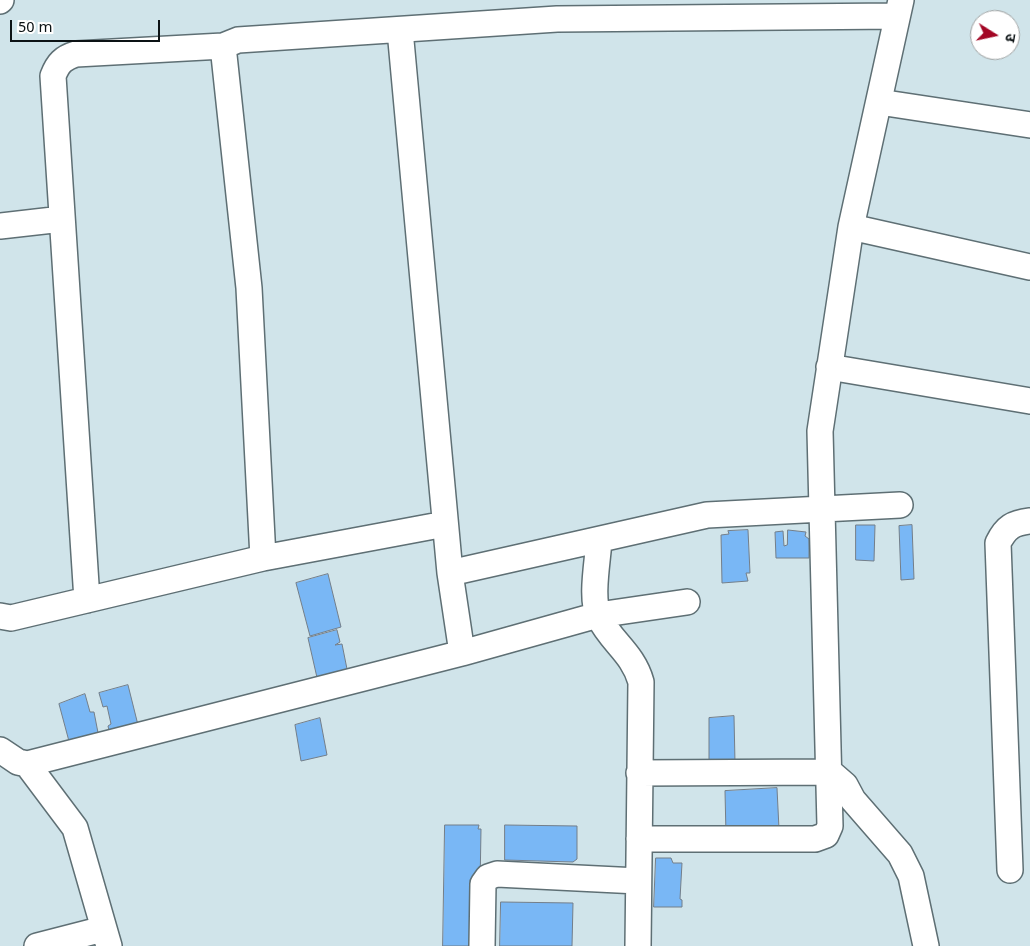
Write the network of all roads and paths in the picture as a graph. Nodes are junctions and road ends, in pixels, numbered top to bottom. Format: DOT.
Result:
graph roads {
  1 [pos="899,8"];
  2 [pos="400,30"];
  3 [pos="224,46"];
  4 [pos="879,102"];
  5 [pos="1030,125"];
  6 [pos="62,219"];
  7 [pos="0,226"];
  8 [pos="851,227"];
  9 [pos="1030,266"];
  10 [pos="829,367"];
  11 [pos="1030,401"];
  12 [pos="900,505"];
  13 [pos="822,509"];
  14 [pos="1030,521"];
  15 [pos="445,524"];
  16 [pos="599,540"];
  17 [pos="263,558"];
  18 [pos="450,573"];
  19 [pos="88,600"];
  20 [pos="687,602"];
  21 [pos="598,615"];
  22 [pos="0,616"];
  23 [pos="462,653"];
  24 [pos="0,750"];
  25 [pos="27,764"];
  26 [pos="830,772"];
  27 [pos="639,773"];
  28 [pos="638,839"];
  29 [pos="1010,870"];
  30 [pos="638,881"];
  31 [pos="106,938"];
  32 [pos="37,946"];
  33 [pos="482,946"];
  34 [pos="638,946"];
  35 [pos="926,946"];
  1 -- 2 [label="street"];
  1 -- 4 [label="street"];
  2 -- 3 [label="street"];
  2 -- 15 [label="street"];
  3 -- 6 [label="street"];
  3 -- 17 [label="street"];
  4 -- 5 [label="street"];
  4 -- 8 [label="street"];
  6 -- 7 [label="street"];
  6 -- 19 [label="street"];
  8 -- 9 [label="street"];
  8 -- 10 [label="street"];
  10 -- 11 [label="street"];
  10 -- 13 [label="street"];
  12 -- 13 [label="street"];
  13 -- 16 [label="street"];
  13 -- 26 [label="street"];
  14 -- 29 [label="street"];
  15 -- 17 [label="street"];
  15 -- 18 [label="street"];
  16 -- 18 [label="street"];
  16 -- 21 [label="street"];
  17 -- 19 [label="street"];
  18 -- 23 [label="street"];
  19 -- 22 [label="street"];
  20 -- 21 [label="street"];
  21 -- 23 [label="street"];
  21 -- 27 [label="street"];
  23 -- 25 [label="street"];
  24 -- 25 [label="street"];
  25 -- 31 [label="street"];
  26 -- 27 [label="street"];
  26 -- 28 [label="street"];
  26 -- 35 [label="street"];
  27 -- 28 [label="street"];
  28 -- 30 [label="street"];
  30 -- 33 [label="street"];
  30 -- 34 [label="street"];
  31 -- 32 [label="street"];
}
